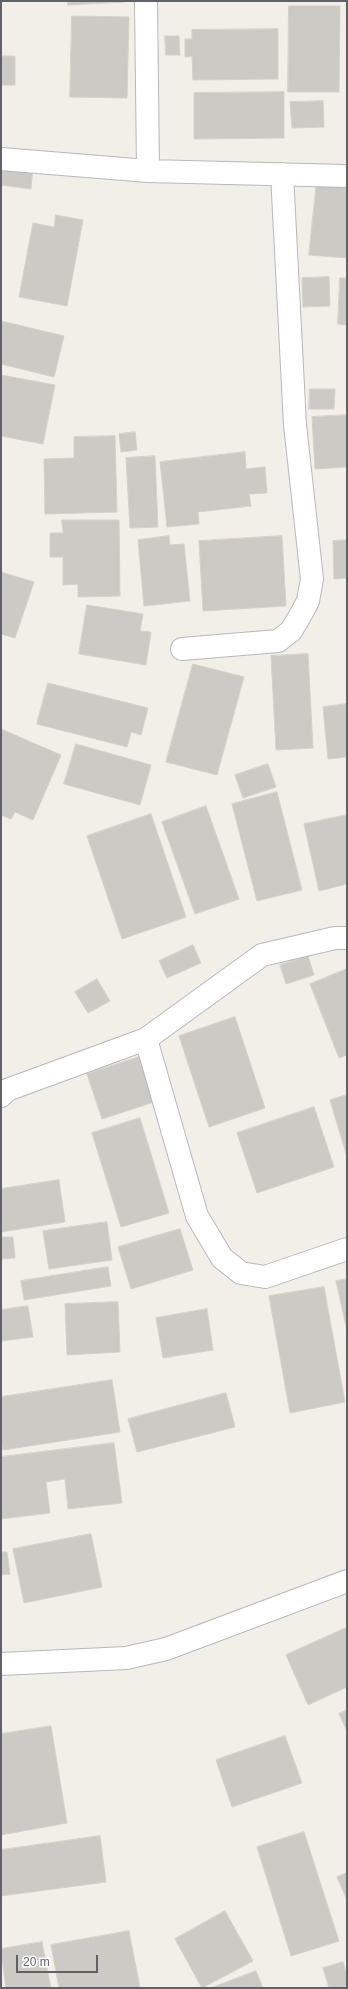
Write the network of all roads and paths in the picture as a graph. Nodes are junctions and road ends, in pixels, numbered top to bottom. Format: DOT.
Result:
graph roads {
  1 [pos="146,1"];
  2 [pos="1,159"];
  3 [pos="148,171"];
  4 [pos="282,174"];
  5 [pos="347,176"];
  6 [pos="182,649"];
  7 [pos="347,938"];
  8 [pos="146,1038"];
  9 [pos="1,1096"];
  10 [pos="347,1248"];
  11 [pos="347,1581"];
  12 [pos="1,1664"];
  1 -- 3 [label="street"];
  2 -- 3 [label="street"];
  3 -- 4 [label="street"];
  4 -- 5 [label="street"];
  4 -- 6 [label="street"];
  7 -- 8 [label="street"];
  8 -- 9 [label="street"];
  8 -- 10 [label="street"];
  11 -- 12 [label="street"];
}
